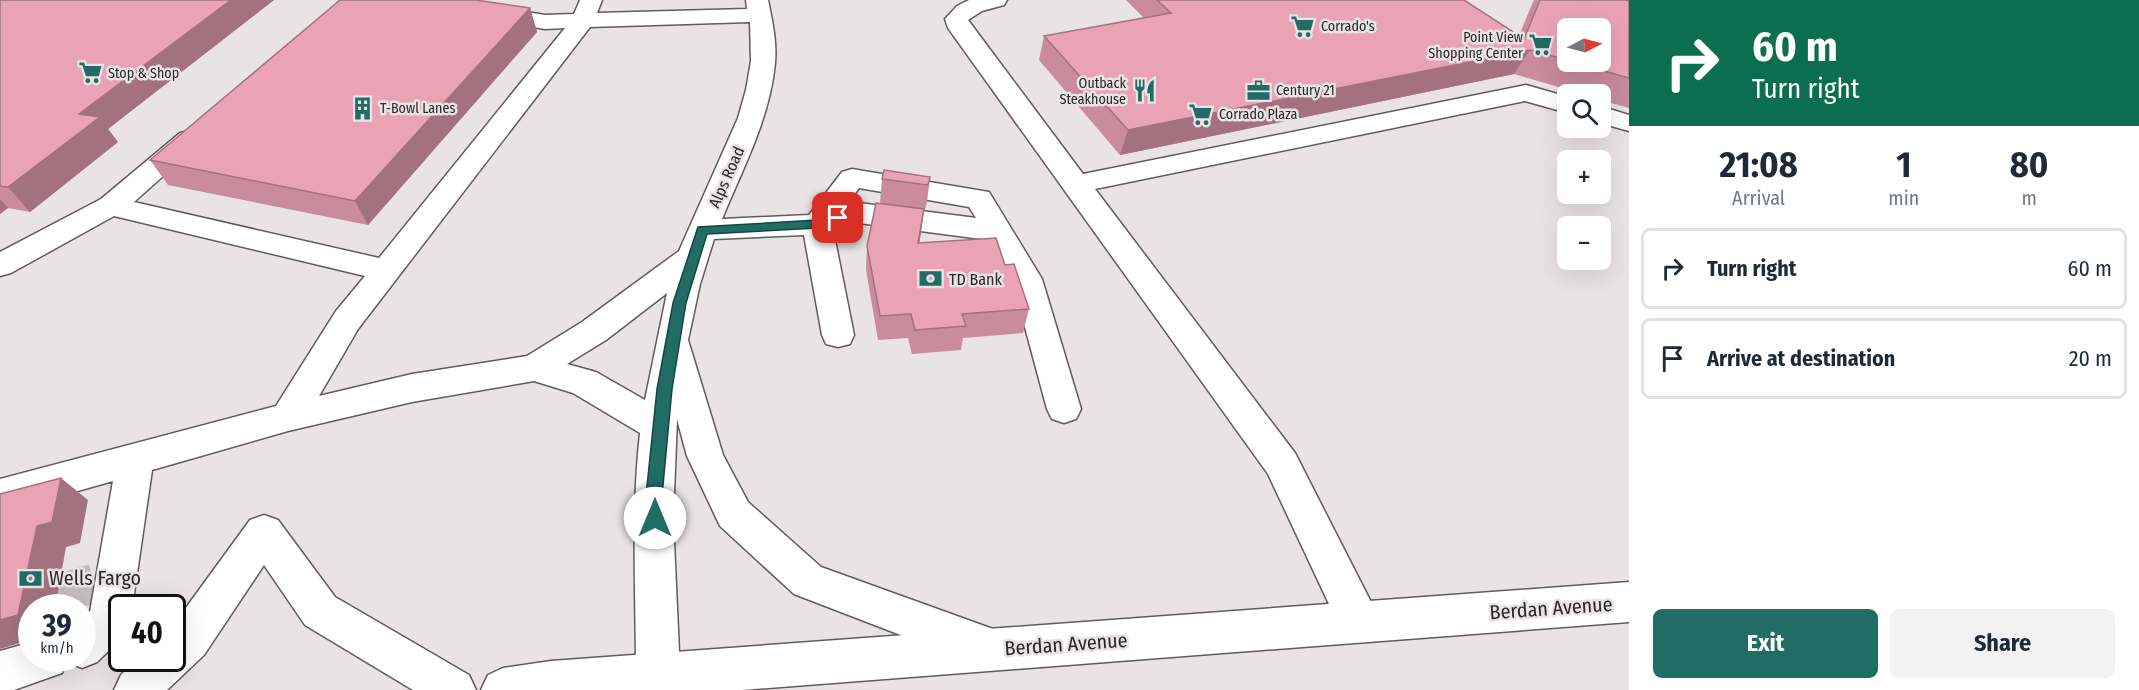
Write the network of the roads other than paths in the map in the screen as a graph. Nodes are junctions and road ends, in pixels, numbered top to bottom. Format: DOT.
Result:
graph roads {
  1 [pos="409,0"];
  2 [pos="996,0"];
  3 [pos="759,7"];
  4 [pos="587,11"];
  5 [pos="1557,102"];
  6 [pos="1611,117"];
  7 [pos="209,122"];
  8 [pos="1629,123"];
  9 [pos="1076,184"];
  10 [pos="111,206"];
  11 [pos="818,224"];
  12 [pos="999,231"];
  13 [pos="698,243"];
  14 [pos="0,265"];
  15 [pos="386,270"];
  16 [pos="838,335"];
  17 [pos="673,338"];
  18 [pos="534,368"];
  19 [pos="1064,409"];
  20 [pos="288,417"];
  21 [pos="660,427"];
  22 [pos="135,459"];
  23 [pos="0,496"];
  24 [pos="1629,602"];
  25 [pos="1359,622"];
  26 [pos="96,634"];
  27 [pos="186,642"];
  28 [pos="994,649"];
  29 [pos="18,667"];
  30 [pos="155,672"];
  31 [pos="0,673"];
  32 [pos="660,685"];
  33 [pos="136,690"];
  34 [pos="454,690"];
  35 [pos="503,690"];
  1 -- 4 [label="street"];
  2 -- 9 [label="street"];
  3 -- 4 [label="street"];
  3 -- 13 [label="street, Alps Road"];
  4 -- 15 [label="street"];
  5 -- 9 [label="street"];
  6 -- 8 [label="street"];
  7 -- 10 [label="street"];
  9 -- 25 [label="street"];
  10 -- 14 [label="street"];
  10 -- 15 [label="street"];
  11 -- 12 [label="street"];
  11 -- 12 [label="street"];
  11 -- 13 [label="street"];
  11 -- 16 [label="street"];
  12 -- 19 [label="street"];
  13 -- 17 [label="street, Alps Road"];
  13 -- 18 [label="street"];
  15 -- 20 [label="street"];
  17 -- 21 [label="street, Alps Road"];
  17 -- 28 [label="street"];
  18 -- 20 [label="street"];
  18 -- 21 [label="street"];
  20 -- 22 [label="street"];
  21 -- 32 [label="street, Alps Road"];
  22 -- 23 [label="street"];
  22 -- 26 [label="street"];
  24 -- 25 [label="street, Berdan Avenue"];
  25 -- 28 [label="street, Berdan Avenue"];
  27 -- 34 [label="street"];
  28 -- 32 [label="street, Berdan Avenue"];
  29 -- 31 [label="street"];
  30 -- 33 [label="street"];
  32 -- 35 [label="street, Berdan Avenue"];
}
